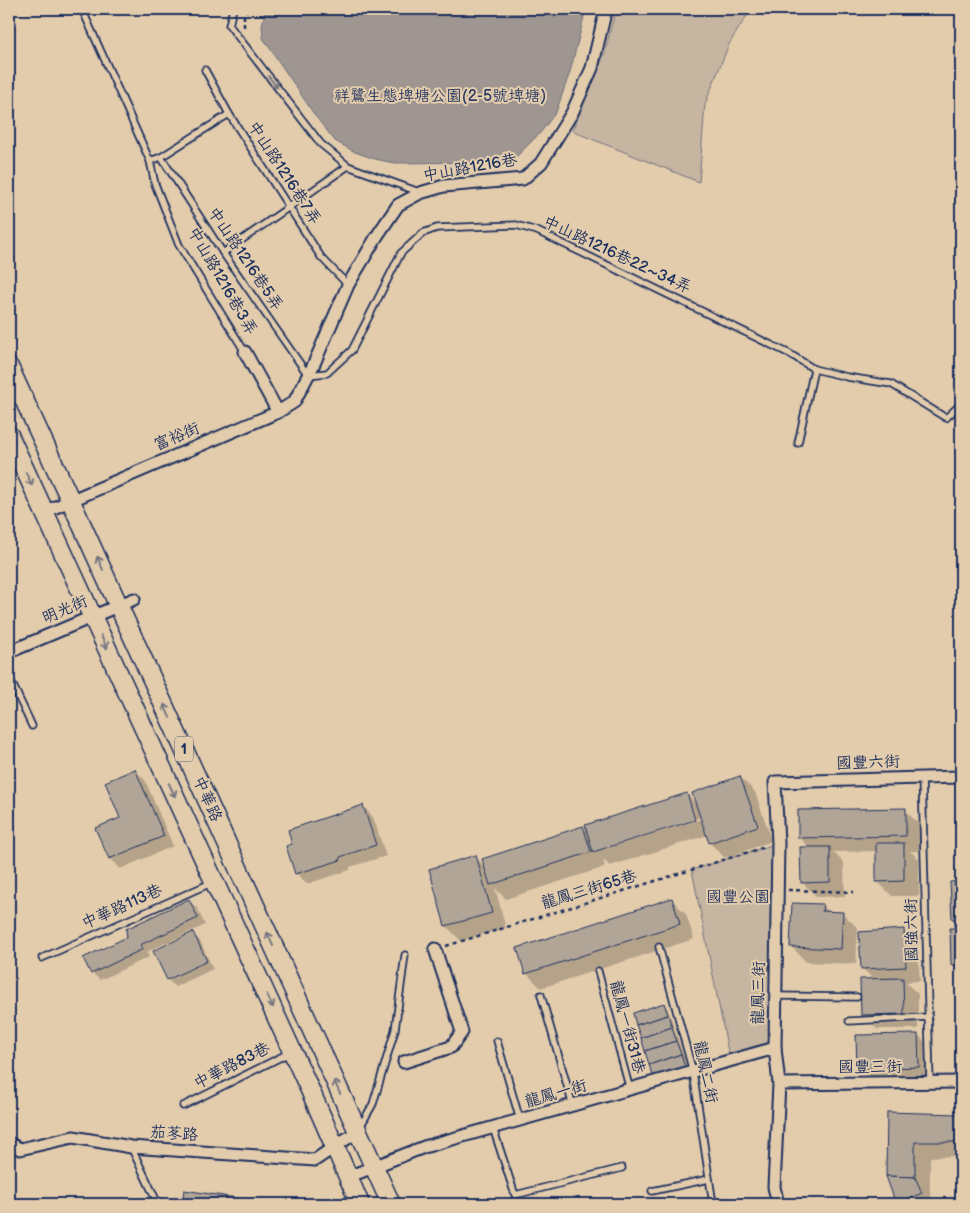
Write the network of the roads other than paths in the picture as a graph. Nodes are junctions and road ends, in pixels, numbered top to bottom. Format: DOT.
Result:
graph roads {
  1 [pos="82,9"];
  2 [pos="233,9"];
  3 [pos="606,9"];
  4 [pos="205,70"];
  5 [pos="230,114"];
  6 [pos="161,157"];
  7 [pos="150,161"];
  8 [pos="348,166"];
  9 [pos="420,193"];
  10 [pos="290,207"];
  11 [pos="223,253"];
  12 [pos="348,286"];
  13 [pos="245,352"];
  14 [pos="9,367"];
  15 [pos="814,369"];
  16 [pos="308,375"];
  17 [pos="961,404"];
  18 [pos="278,412"];
  19 [pos="9,435"];
  20 [pos="798,443"];
  21 [pos="71,500"];
  22 [pos="44,512"];
  23 [pos="126,602"];
  24 [pos="92,616"];
  25 [pos="9,652"];
  26 [pos="9,677"];
  27 [pos="32,726"];
  28 [pos="961,777"];
  29 [pos="922,778"];
  30 [pos="775,782"];
  31 [pos="214,881"];
  32 [pos="659,947"];
  33 [pos="435,949"];
  34 [pos="405,955"];
  35 [pos="42,958"];
  36 [pos="598,971"];
  37 [pos="541,995"];
  38 [pos="775,996"];
  39 [pos="857,997"];
  40 [pos="928,1017"];
  41 [pos="848,1021"];
  42 [pos="496,1040"];
  43 [pos="774,1048"];
  44 [pos="292,1051"];
  45 [pos="404,1062"];
  46 [pos="693,1072"];
  47 [pos="961,1082"];
  48 [pos="930,1083"];
  49 [pos="779,1084"];
  50 [pos="630,1090"];
  51 [pos="183,1106"];
  52 [pos="573,1106"];
  53 [pos="520,1120"];
  54 [pos="493,1128"];
  55 [pos="358,1131"];
  56 [pos="9,1143"];
  57 [pos="334,1146"];
  58 [pos="131,1147"];
  59 [pos="374,1167"];
  60 [pos="622,1168"];
  61 [pos="348,1178"];
  62 [pos="709,1179"];
  63 [pos="652,1191"];
  64 [pos="158,1204"];
  65 [pos="360,1204"];
  66 [pos="391,1204"];
  67 [pos="713,1204"];
  68 [pos="778,1204"];
  1 -- 7 [label="lane, 中山路1216巷3弄"];
  2 -- 8 [label="lane, one-way"];
  3 -- 9 [label="street, 中山路1216巷"];
  4 -- 5 [label="lane, 中山路1216巷7弄"];
  5 -- 6 [label="lane"];
  5 -- 10 [label="lane, 中山路1216巷7弄"];
  6 -- 7 [label="lane"];
  6 -- 11 [label="lane, 中山路1216巷5弄"];
  7 -- 13 [label="lane, 中山路1216巷3弄"];
  8 -- 9 [label="lane"];
  8 -- 10 [label="lane"];
  9 -- 12 [label="street, 中山路1216巷"];
  10 -- 11 [label="lane"];
  10 -- 12 [label="lane, 中山路1216巷7弄"];
  11 -- 16 [label="lane, 中山路1216巷5弄"];
  12 -- 16 [label="street, 中山路1216巷"];
  13 -- 18 [label="street, 中山路1216巷3弄"];
  14 -- 21 [label="main road, 中華路 / 1"];
  15 -- 16 [label="lane, 中山路1216巷22~34弄"];
  15 -- 17 [label="lane, 中山路1216巷22~34弄"];
  15 -- 20 [label="lane"];
  16 -- 18 [label="street, 富裕街"];
  18 -- 21 [label="street, 富裕街"];
  19 -- 22 [label="main road, 中華路 / 1, one-way"];
  21 -- 22 [label="street, 富裕街"];
  23 -- 21 [label="main road, 中華路 / 1, one-way"];
  22 -- 24 [label="main road, 中華路 / 1"];
  23 -- 24 [label="street, 明光街"];
  55 -- 23 [label="main road, 中華路 / 1, one-way"];
  24 -- 25 [label="street, 明光街"];
  24 -- 31 [label="main road, 中華路 / 1, one-way"];
  26 -- 27 [label="lane"];
  28 -- 29 [label="street, 國豐六街"];
  29 -- 30 [label="street, 國豐六街"];
  29 -- 40 [label="lane, 國強六街"];
  30 -- 38 [label="street, 龍鳳三街"];
  31 -- 35 [label="lane, 中華路113巷"];
  31 -- 44 [label="main road, 中華路 / 1, one-way"];
  32 -- 46 [label="lane, 龍鳳二街"];
  33 -- 45 [label="street"];
  34 -- 55 [label="lane"];
  36 -- 50 [label="lane, 龍鳳一街31巷"];
  37 -- 52 [label="lane"];
  38 -- 39 [label="lane"];
  38 -- 43 [label="street, 龍鳳三街"];
  40 -- 41 [label="lane"];
  40 -- 48 [label="lane, 國強六街"];
  42 -- 53 [label="lane"];
  43 -- 46 [label="street, 龍鳳一街"];
  43 -- 49 [label="street, 龍鳳三街"];
  44 -- 51 [label="lane, 中華路83巷"];
  44 -- 57 [label="main road, 中華路 / 1"];
  46 -- 50 [label="street, 龍鳳一街"];
  46 -- 62 [label="lane, 龍鳳二街"];
  47 -- 48 [label="street, 國豐三街"];
  48 -- 49 [label="street, 國豐三街"];
  49 -- 68 [label="street, 龍鳳三街"];
  50 -- 52 [label="street, 龍鳳一街"];
  52 -- 53 [label="street, 龍鳳一街"];
  53 -- 54 [label="street, 龍鳳一街"];
  54 -- 59 [label="street, 龍鳳一街"];
  54 -- 60 [label="lane"];
  55 -- 57 [label="street, 茄苳路"];
  55 -- 59 [label="main road, 中華路 / 1"];
  56 -- 58 [label="street, 茄苳路"];
  57 -- 58 [label="street, 茄苳路"];
  57 -- 61 [label="main road, 中華路 / 1"];
  58 -- 64 [label="lane"];
  59 -- 61 [label="street, 龍鳳一街"];
  59 -- 66 [label="main road, 中華路 / 1"];
  61 -- 65 [label="main road, 中華路 / 1"];
  62 -- 63 [label="lane"];
  62 -- 67 [label="lane, 龍鳳二街"];
}
